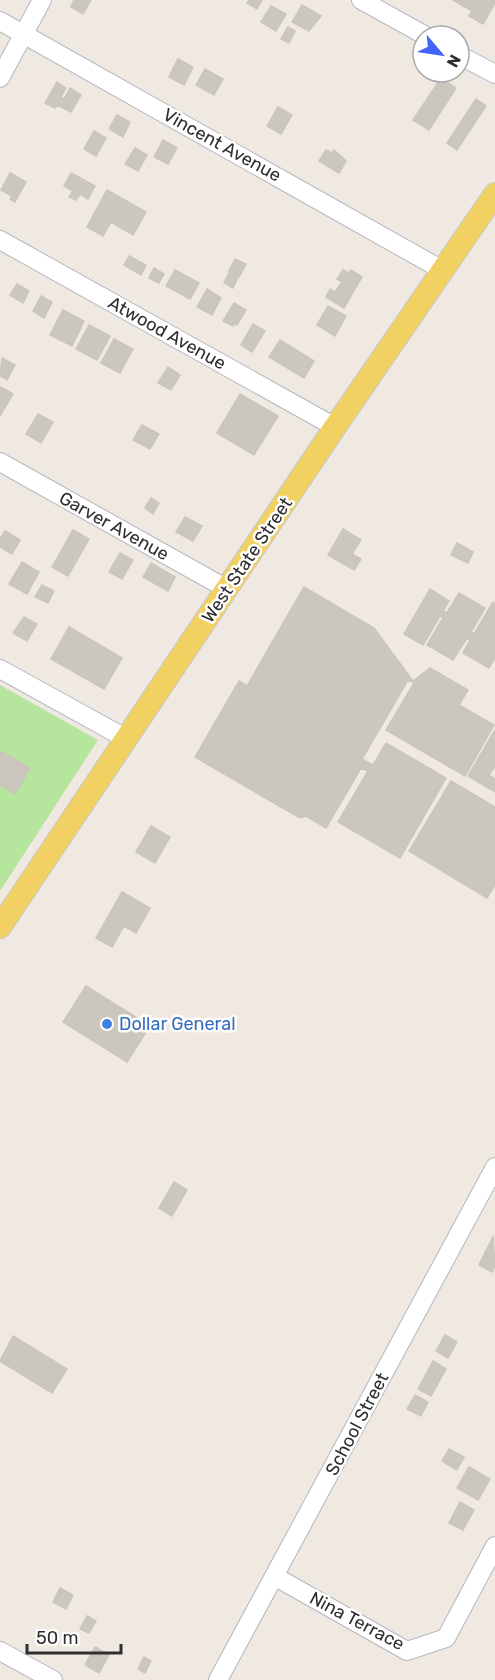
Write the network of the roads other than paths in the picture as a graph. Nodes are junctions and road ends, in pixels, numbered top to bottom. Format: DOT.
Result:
graph roads {
  1 [pos="42,0"];
  2 [pos="361,0"];
  3 [pos="0,21"];
  4 [pos="411,28"];
  5 [pos="24,34"];
  6 [pos="471,61"];
  7 [pos="495,74"];
  8 [pos="0,78"];
  9 [pos="495,194"];
  10 [pos="0,240"];
  11 [pos="444,271"];
  12 [pos="335,427"];
  13 [pos="0,462"];
  14 [pos="228,589"];
  15 [pos="0,669"];
  16 [pos="125,738"];
  17 [pos="0,927"];
  18 [pos="495,1167"];
  19 [pos="495,1546"];
  20 [pos="274,1576"];
  21 [pos="0,1651"];
  22 [pos="53,1680"];
  23 [pos="218,1680"];
  1 -- 5 [label="street"];
  2 -- 4 [label="street"];
  3 -- 5 [label="street, Vincent Avenue"];
  5 -- 8 [label="street"];
  5 -- 11 [label="street, Vincent Avenue"];
  6 -- 7 [label="street"];
  9 -- 11 [label="main road, West State Street"];
  10 -- 12 [label="street, Atwood Avenue"];
  11 -- 12 [label="main road, West State Street"];
  12 -- 14 [label="main road, West State Street"];
  13 -- 14 [label="street, Garver Avenue"];
  14 -- 16 [label="main road, West State Street"];
  15 -- 16 [label="street"];
  16 -- 17 [label="main road, West State Street"];
  18 -- 20 [label="street, School Street"];
  19 -- 20 [label="street, Nina Terrace"];
  20 -- 23 [label="street, School Street"];
  21 -- 22 [label="street"];
}
